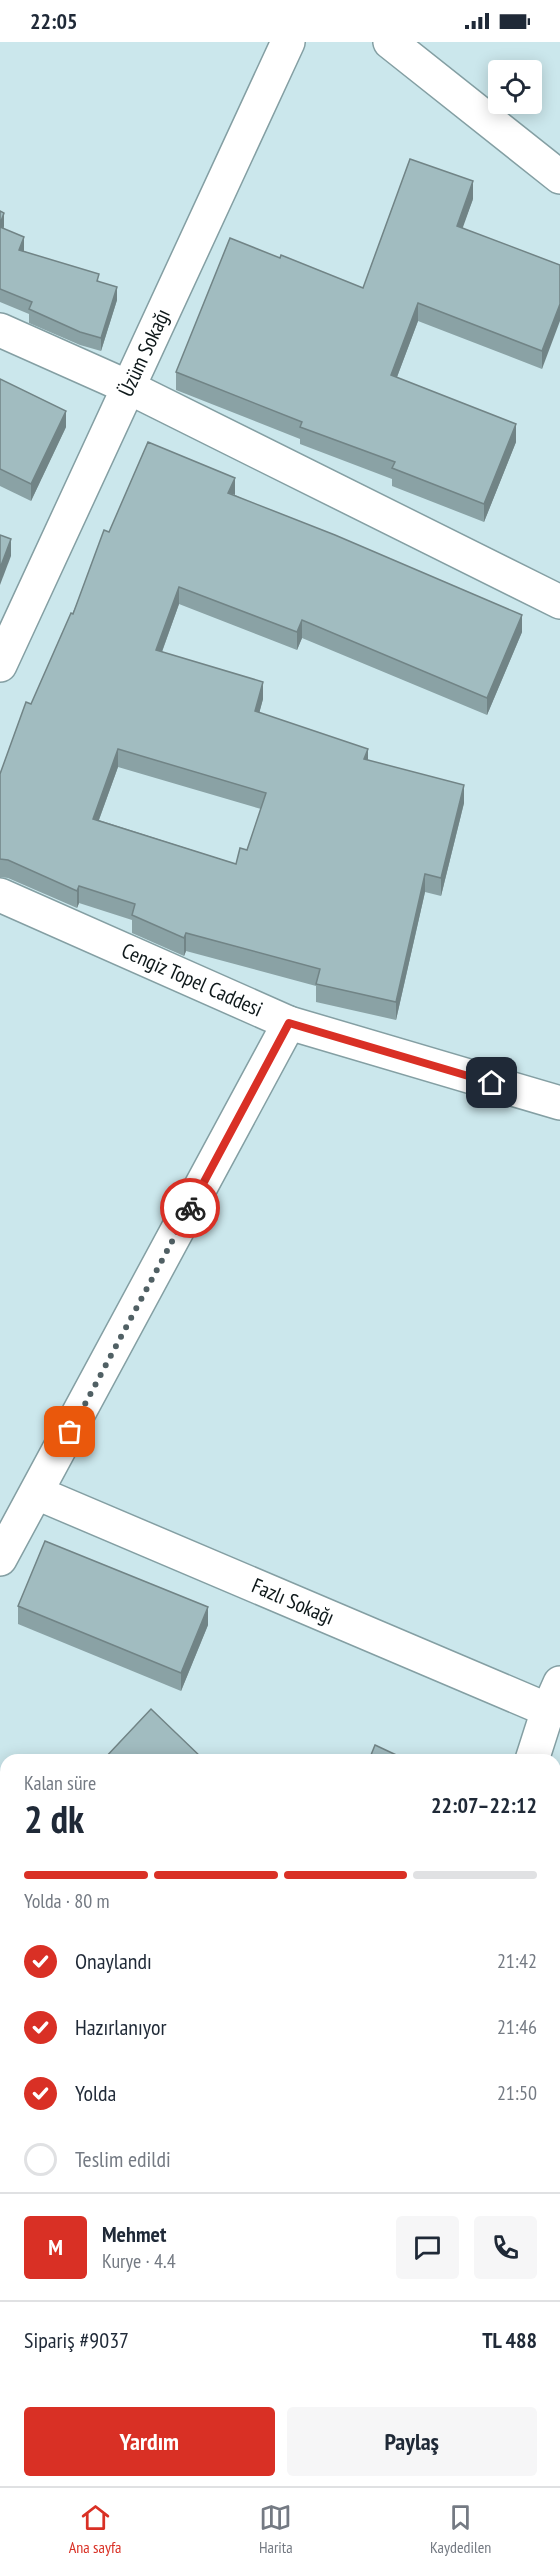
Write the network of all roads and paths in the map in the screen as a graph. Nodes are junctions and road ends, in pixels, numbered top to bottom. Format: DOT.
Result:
graph roads {
  1 [pos="288,42"];
  2 [pos="390,42"];
  3 [pos="560,177"];
  4 [pos="0,330"];
  5 [pos="128,387"];
  6 [pos="560,602"];
  7 [pos="0,665"];
  8 [pos="0,895"];
  9 [pos="289,1023"];
  10 [pos="560,1103"];
  11 [pos="37,1493"];
  12 [pos="0,1559"];
  13 [pos="554,1696"];
  14 [pos="534,1754"];
  1 -- 5 [label="street, Üzüm Sokağı"];
  2 -- 3 [label="street"];
  4 -- 5 [label="street"];
  5 -- 6 [label="street"];
  5 -- 7 [label="street, Üzüm Sokağı"];
  8 -- 9 [label="street, Cengiz Topel Caddesi"];
  9 -- 10 [label="street, Cengiz Topel Caddesi"];
  9 -- 11 [label="street"];
  11 -- 12 [label="street"];
  11 -- 13 [label="street, Fazlı Sokağı"];
  13 -- 14 [label="street"];
}
